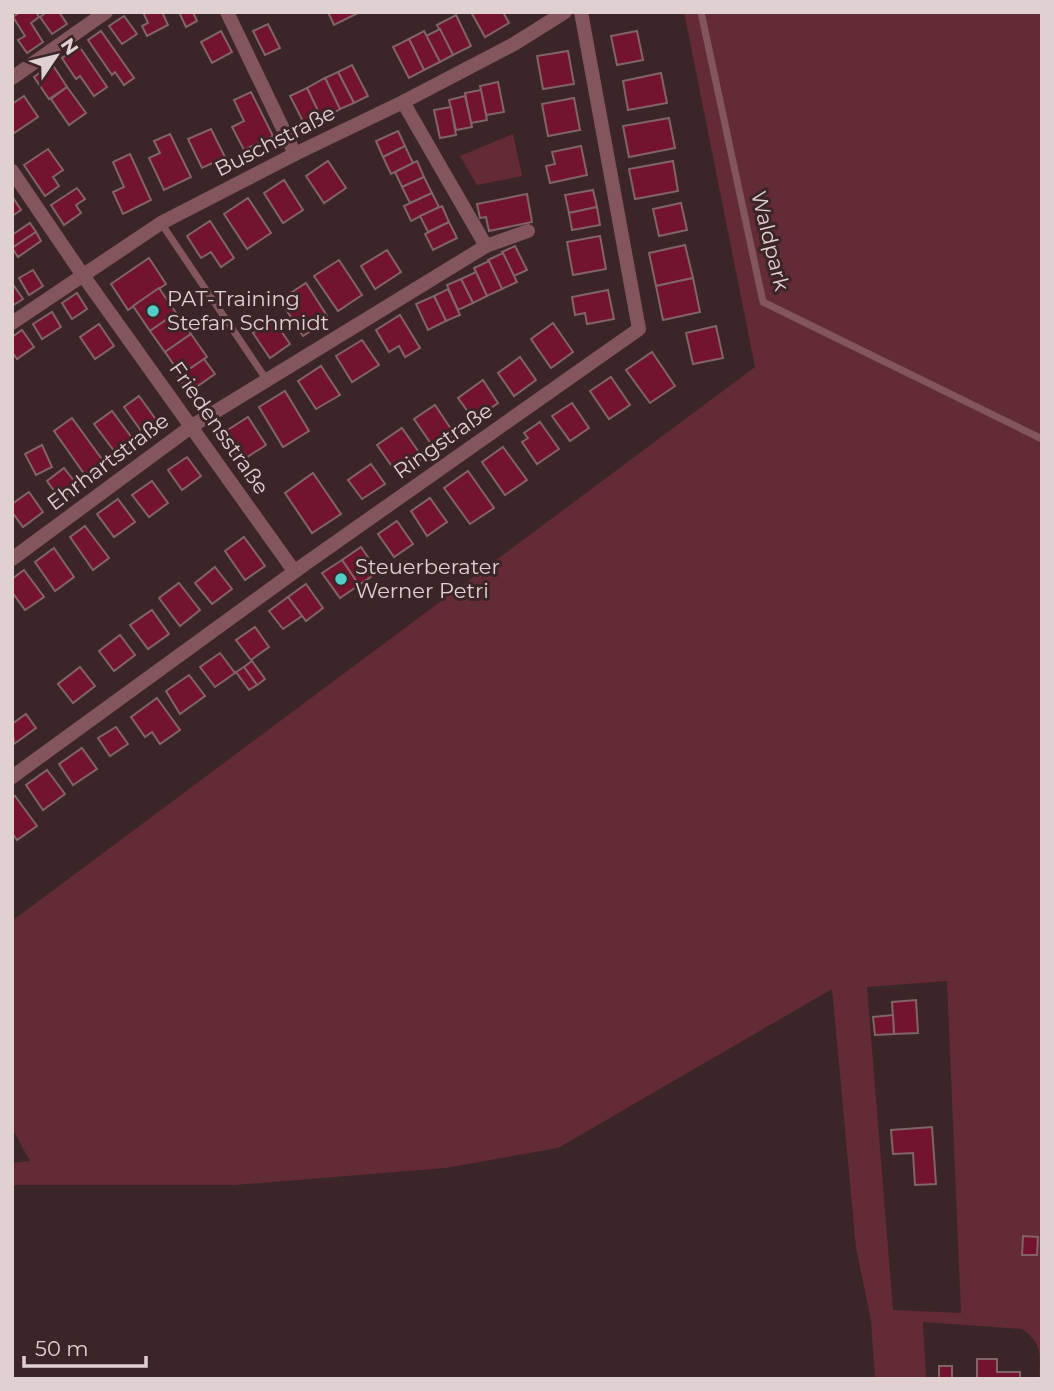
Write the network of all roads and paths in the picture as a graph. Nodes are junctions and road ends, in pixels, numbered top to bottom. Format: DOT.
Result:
graph roads {
  1 [pos="106,12"];
  2 [pos="227,12"];
  3 [pos="565,12"];
  4 [pos="581,12"];
  5 [pos="701,12"];
  6 [pos="12,78"];
  7 [pos="403,102"];
  8 [pos="295,153"];
  9 [pos="12,171"];
  10 [pos="161,223"];
  11 [pos="528,231"];
  12 [pos="486,246"];
  13 [pos="82,274"];
  14 [pos="12,323"];
  15 [pos="266,379"];
  16 [pos="192,426"];
  17 [pos="1042,439"];
  18 [pos="12,559"];
  19 [pos="294,571"];
  20 [pos="12,777"];
  1 -- 6 [label="street"];
  2 -- 8 [label="street"];
  3 -- 7 [label="street, Buschstraße"];
  4 -- 19 [label="street, Ringstraße"];
  5 -- 17 [label="lane, Waldpark"];
  7 -- 8 [label="street, Buschstraße"];
  7 -- 12 [label="street"];
  8 -- 10 [label="street, Buschstraße"];
  9 -- 13 [label="street, Friedensstraße"];
  10 -- 13 [label="street, Buschstraße"];
  10 -- 15 [label="lane"];
  11 -- 12 [label="street, Ehrhartstraße"];
  12 -- 15 [label="street, Ehrhartstraße"];
  13 -- 14 [label="street, Buschstraße"];
  13 -- 16 [label="street, Friedensstraße"];
  15 -- 16 [label="street, Ehrhartstraße"];
  16 -- 18 [label="street, Ehrhartstraße"];
  16 -- 19 [label="street, Friedensstraße"];
  19 -- 20 [label="street, Ringstraße"];
}
